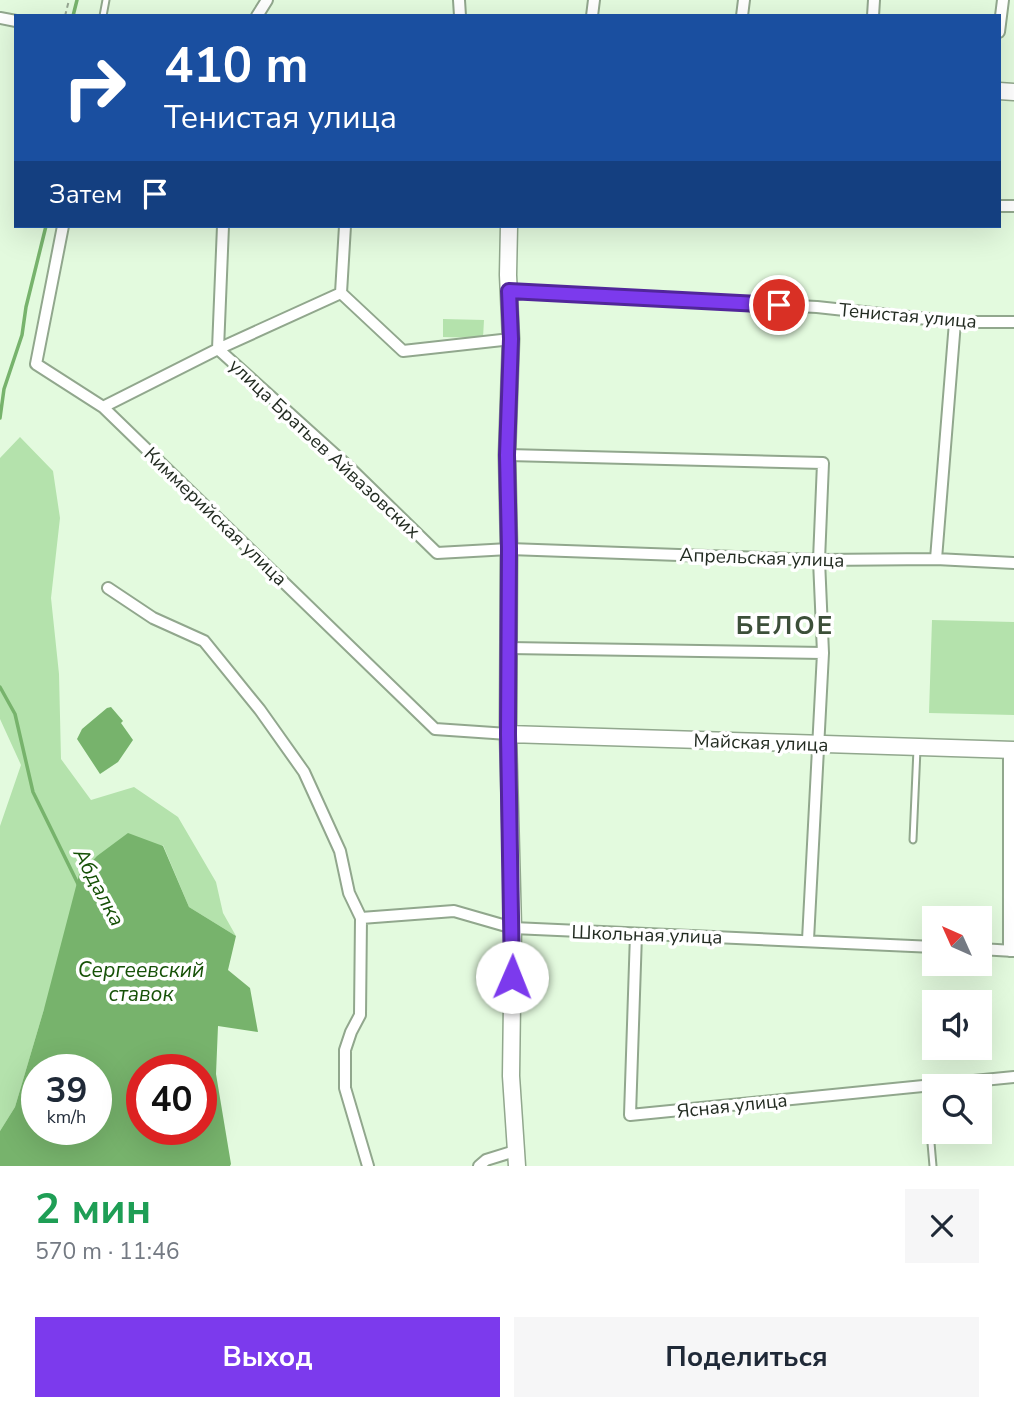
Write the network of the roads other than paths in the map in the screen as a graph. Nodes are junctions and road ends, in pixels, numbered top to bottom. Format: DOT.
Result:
graph roads {
  1 [pos="63,228"];
  2 [pos="223,228"];
  3 [pos="345,228"];
  4 [pos="509,228"];
  5 [pos="509,291"];
  6 [pos="341,293"];
  7 [pos="955,322"];
  8 [pos="1014,322"];
  9 [pos="511,339"];
  10 [pos="218,349"];
  11 [pos="103,407"];
  12 [pos="507,455"];
  13 [pos="509,549"];
  14 [pos="936,559"];
  15 [pos="818,561"];
  16 [pos="1014,563"];
  17 [pos="108,588"];
  18 [pos="509,648"];
  19 [pos="822,653"];
  20 [pos="508,734"];
  21 [pos="817,743"];
  22 [pos="917,747"];
  23 [pos="1012,750"];
  24 [pos="913,840"];
  25 [pos="362,918"];
  26 [pos="513,928"];
  27 [pos="636,934"];
  28 [pos="808,940"];
  29 [pos="922,946"];
  30 [pos="992,950"];
  31 [pos="1012,951"];
  32 [pos="1014,1076"];
  33 [pos="992,1078"];
  34 [pos="922,1085"];
  35 [pos="931,1144"];
  36 [pos="516,1158"];
  37 [pos="368,1166"];
  38 [pos="480,1166"];
  39 [pos="933,1166"];
  1 -- 11 [label="street, Киммерийская улица"];
  2 -- 10 [label="street, улица Братьев Айвазовских"];
  3 -- 6 [label="street"];
  4 -- 5 [label="street"];
  5 -- 7 [label="street, Тенистая улица"];
  5 -- 9 [label="street"];
  6 -- 9 [label="street"];
  6 -- 10 [label="street"];
  7 -- 8 [label="street, Тенистая улица"];
  7 -- 14 [label="street"];
  9 -- 12 [label="street"];
  10 -- 11 [label="street"];
  10 -- 13 [label="street, улица Братьев Айвазовских"];
  11 -- 20 [label="street, Киммерийская улица"];
  12 -- 13 [label="street"];
  12 -- 15 [label="street"];
  13 -- 15 [label="street, Апрельская улица"];
  13 -- 18 [label="street"];
  14 -- 15 [label="street, Апрельская улица"];
  14 -- 16 [label="street, Апрельская улица"];
  15 -- 19 [label="street"];
  17 -- 25 [label="street"];
  18 -- 19 [label="street"];
  18 -- 20 [label="street"];
  19 -- 21 [label="street"];
  20 -- 21 [label="street, Майская улица"];
  20 -- 26 [label="street"];
  21 -- 22 [label="street, Майская улица"];
  21 -- 28 [label="street"];
  22 -- 23 [label="street, Майская улица"];
  22 -- 24 [label="lane"];
  23 -- 31 [label="street"];
  25 -- 26 [label="street, Школьная улица"];
  25 -- 37 [label="street"];
  26 -- 27 [label="street, Школьная улица"];
  26 -- 36 [label="street"];
  27 -- 28 [label="street, Школьная улица"];
  27 -- 34 [label="street, Ясная улица"];
  28 -- 29 [label="street, Школьная улица"];
  30 -- 31 [label="street"];
  32 -- 33 [label="street, Ясная улица"];
  35 -- 39 [label="lane"];
  36 -- 38 [label="street"];
}
